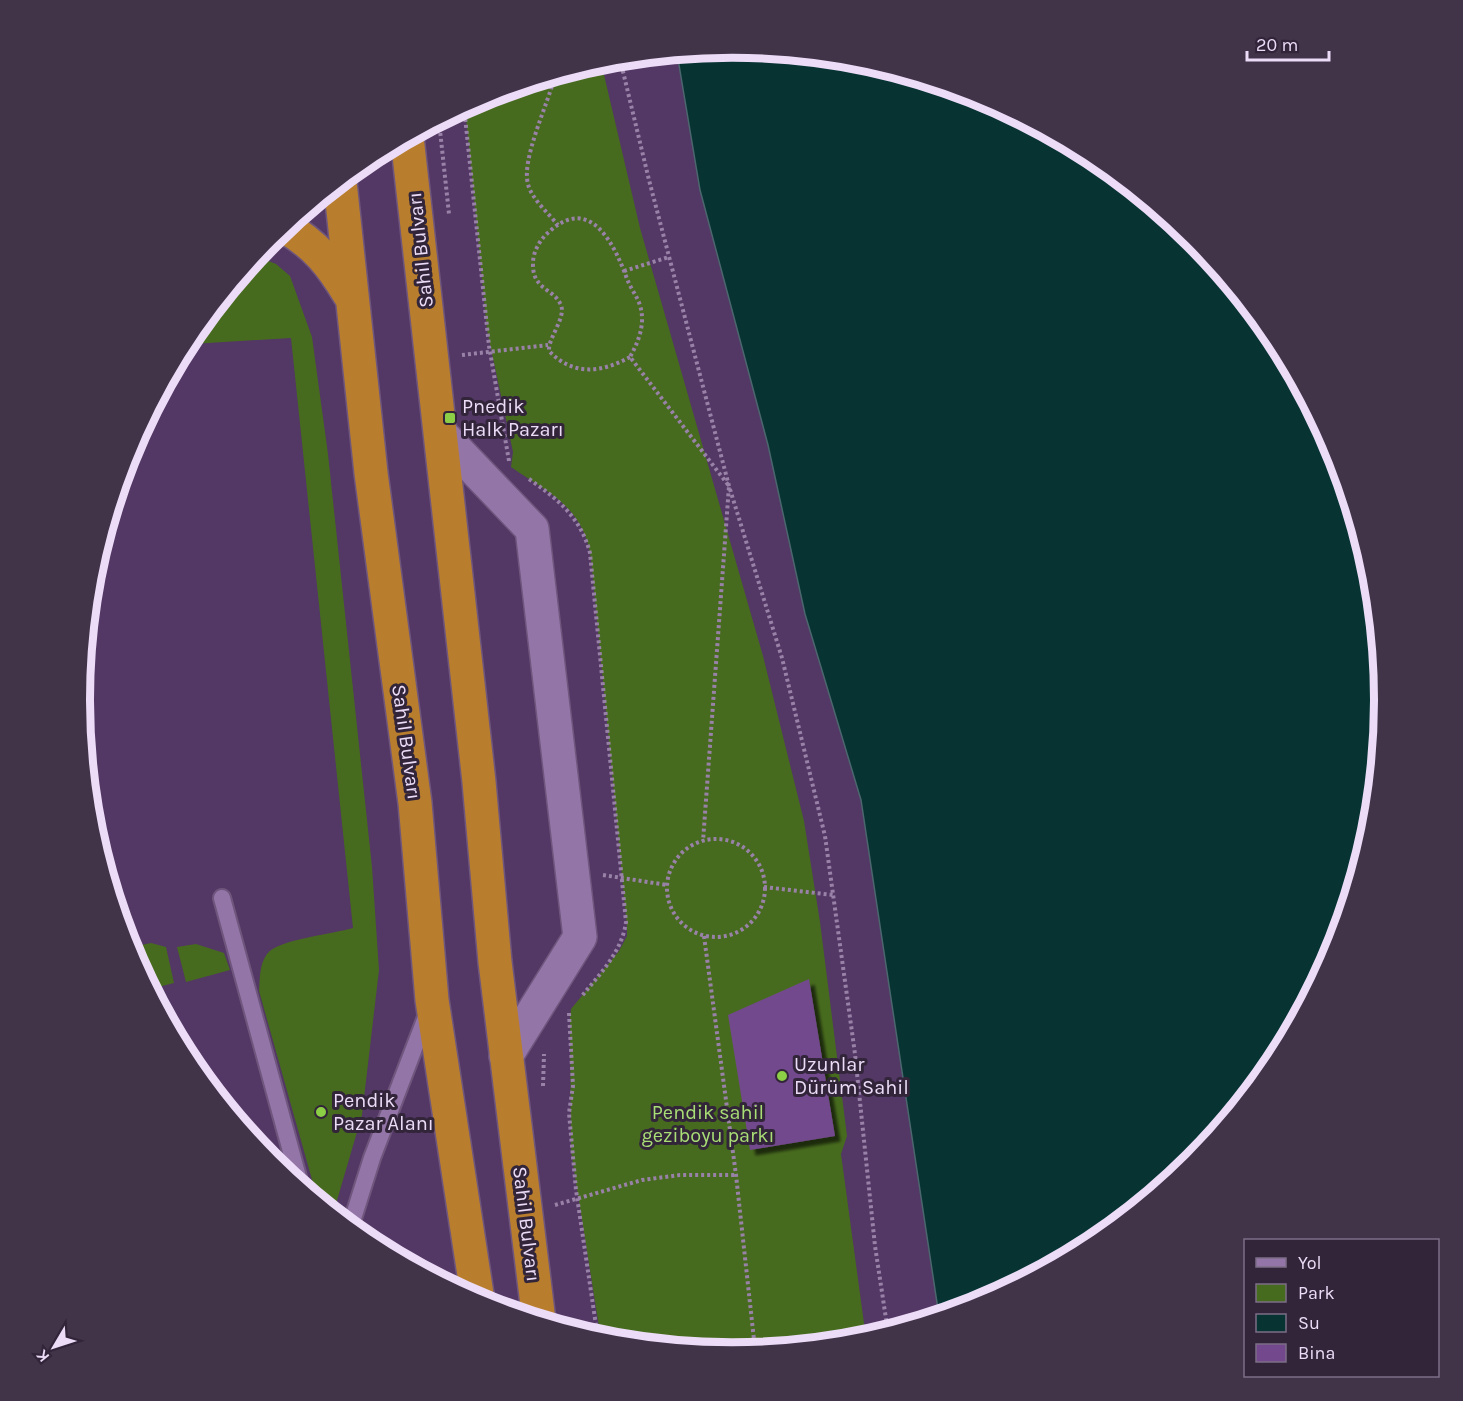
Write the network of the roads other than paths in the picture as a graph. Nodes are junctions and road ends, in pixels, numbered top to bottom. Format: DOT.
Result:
graph roads {
  1 [pos="408,146"];
  2 [pos="341,191"];
  3 [pos="294,232"];
  4 [pos="353,301"];
  5 [pos="441,434"];
  6 [pos="222,898"];
  7 [pos="432,1000"];
  8 [pos="506,1056"];
  9 [pos="298,1173"];
  10 [pos="354,1219"];
  11 [pos="476,1289"];
  12 [pos="538,1312"];
  1 -- 5 [label="highway, Sahil Bulvarı"];
  2 -- 4 [label="highway, Sahil Bulvarı"];
  3 -- 4 [label="highway"];
  4 -- 7 [label="highway, Sahil Bulvarı"];
  5 -- 8 [label="highway, Sahil Bulvarı"];
  5 -- 8 [label="street"];
  6 -- 9 [label="lane"];
  7 -- 10 [label="lane"];
  7 -- 11 [label="highway, Sahil Bulvarı"];
  8 -- 12 [label="highway, Sahil Bulvarı"];
}
